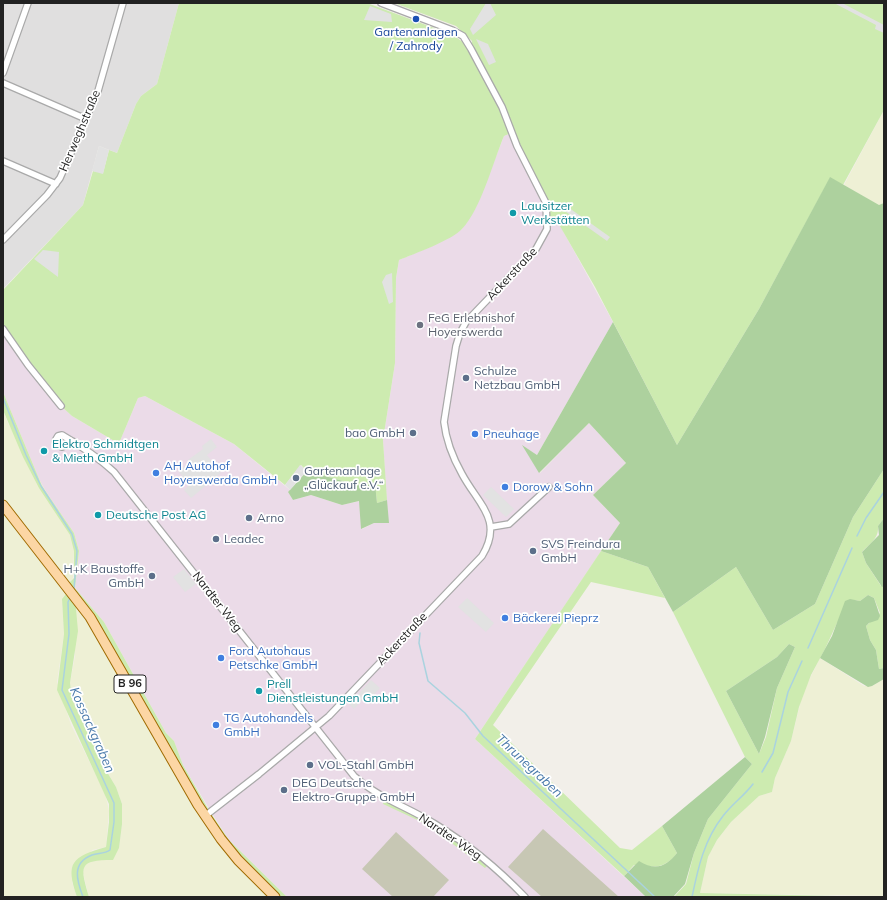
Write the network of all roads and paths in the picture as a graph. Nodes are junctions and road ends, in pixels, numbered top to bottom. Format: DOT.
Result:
graph roads {
  1 [pos="28,3"];
  2 [pos="123,3"];
  3 [pos="381,3"];
  4 [pos="3,73"];
  5 [pos="3,83"];
  6 [pos="86,119"];
  7 [pos="3,161"];
  8 [pos="56,184"];
  9 [pos="3,240"];
  10 [pos="3,329"];
  11 [pos="61,406"];
  12 [pos="74,442"];
  13 [pos="548,487"];
  14 [pos="3,505"];
  15 [pos="491,527"];
  16 [pos="316,727"];
  17 [pos="205,816"];
  18 [pos="275,897"];
  19 [pos="525,897"];
  1 -- 4 [label="street"];
  2 -- 6 [label="street, Herweghstraße"];
  3 -- 15 [label="street, Ackerstraße"];
  5 -- 6 [label="street"];
  6 -- 8 [label="street, Herweghstraße"];
  7 -- 8 [label="street"];
  8 -- 9 [label="street, Herweghstraße"];
  10 -- 11 [label="street"];
  12 -- 16 [label="street, Nardter Weg"];
  13 -- 15 [label="street"];
  14 -- 17 [label="main road, B 96"];
  15 -- 16 [label="street, Ackerstraße"];
  16 -- 17 [label="street, Ackerstraße"];
  16 -- 19 [label="street, Nardter Weg"];
  17 -- 18 [label="main road, B 96"];
}
